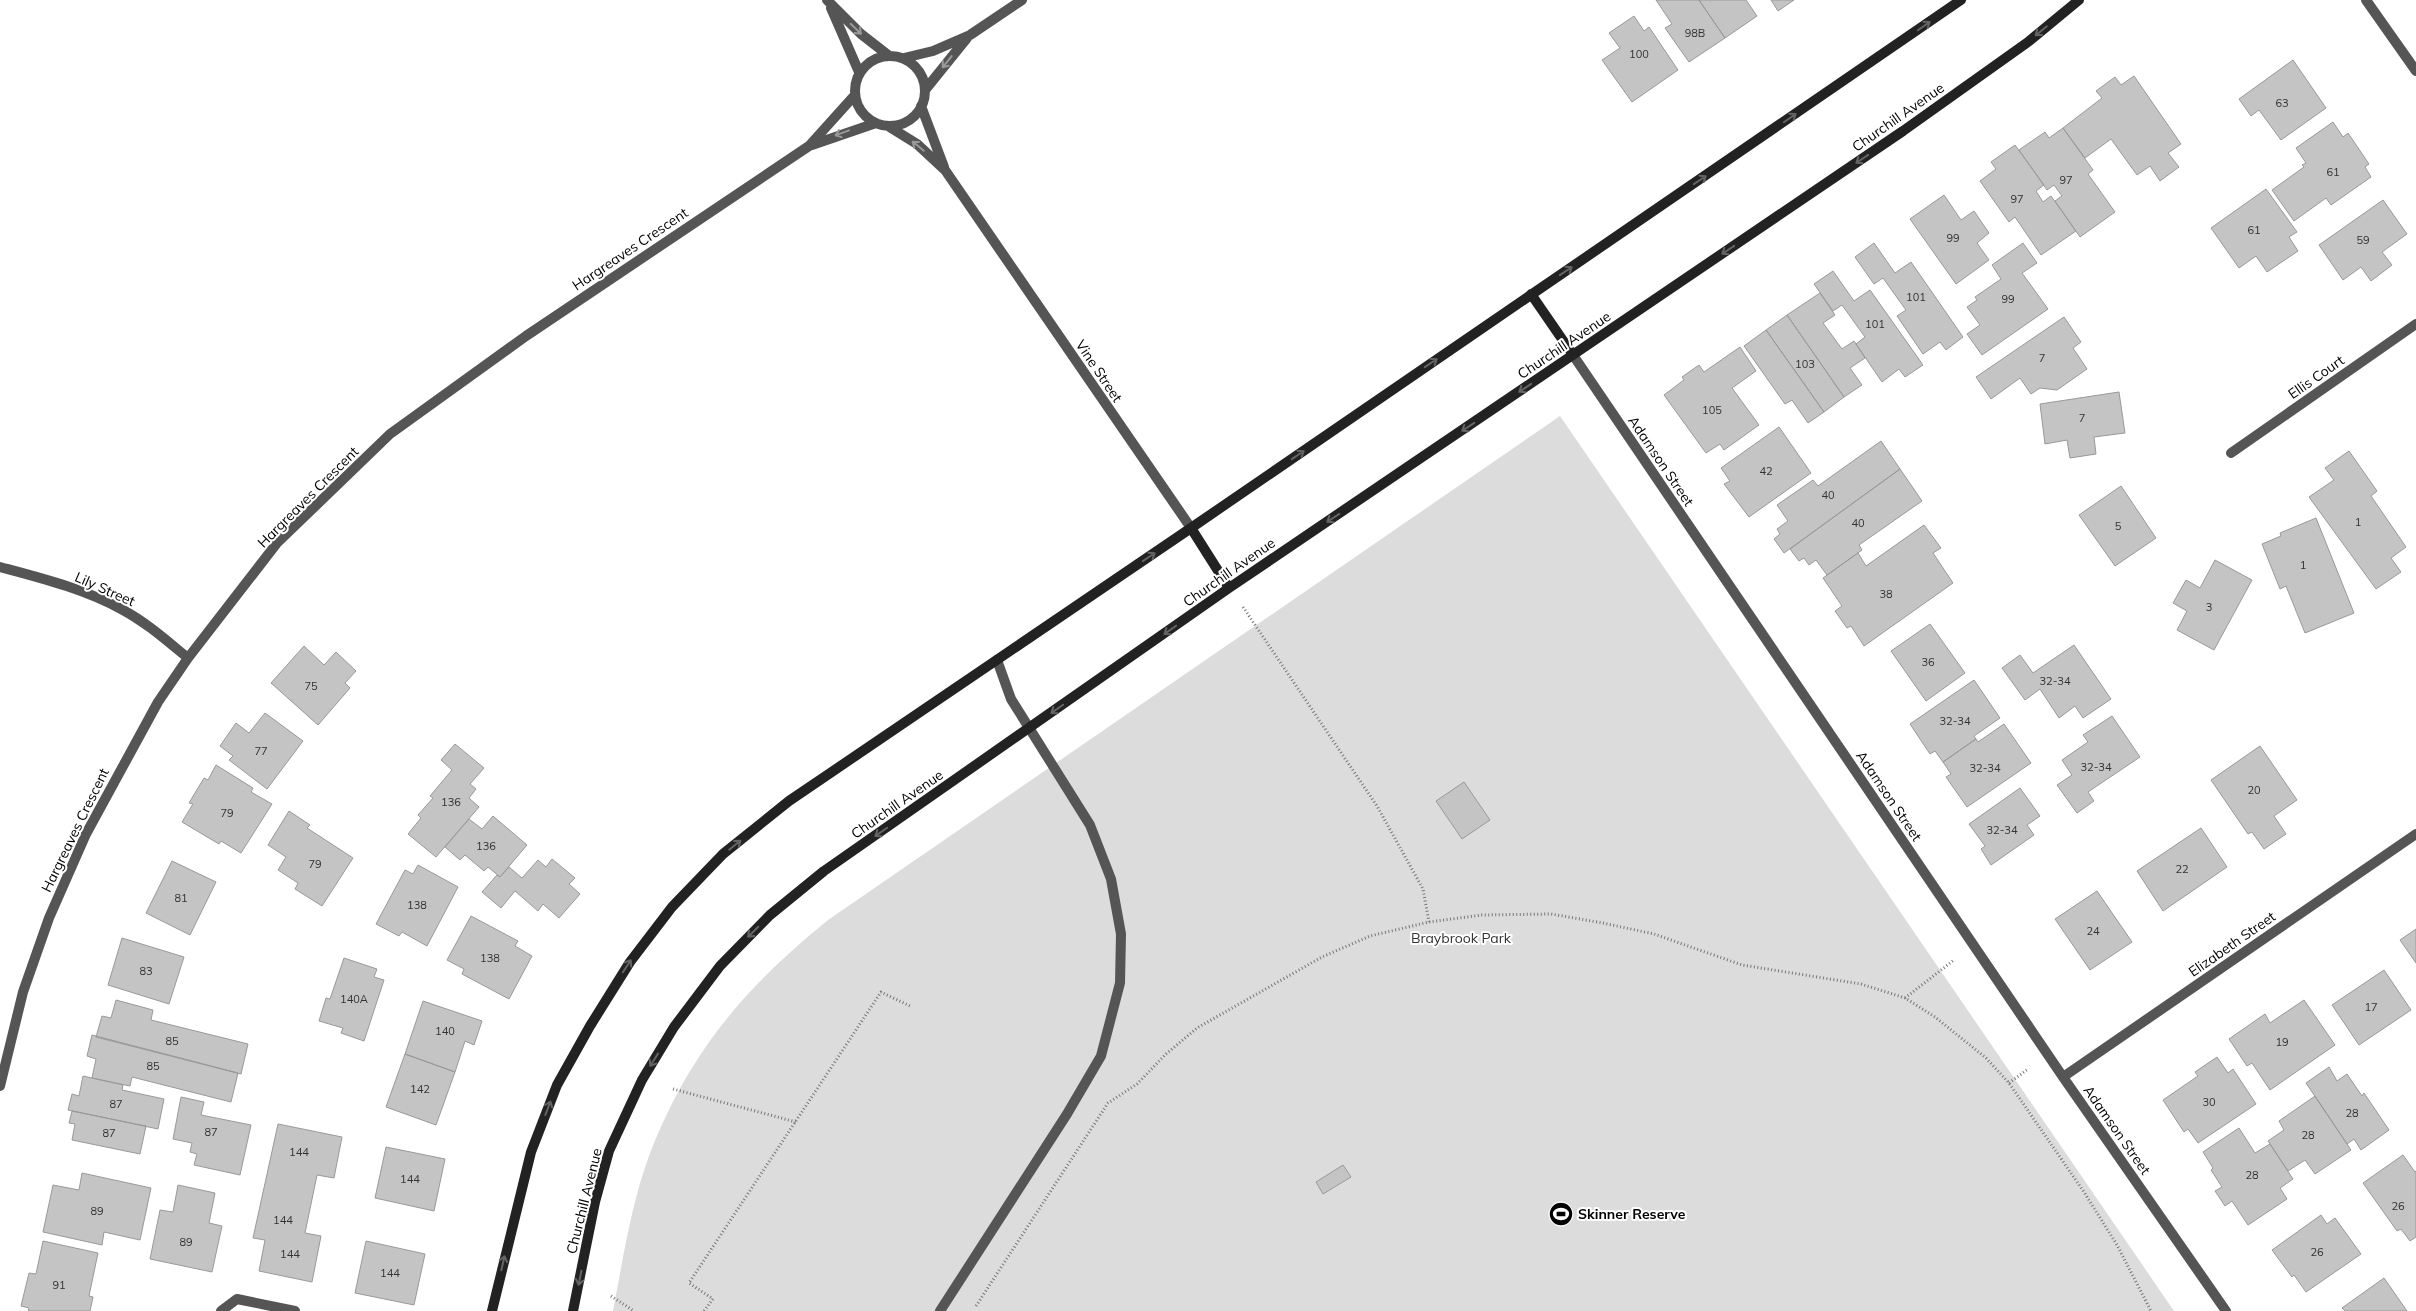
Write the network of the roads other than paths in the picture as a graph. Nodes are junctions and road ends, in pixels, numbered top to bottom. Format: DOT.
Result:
graph roads {
  1 [pos="1022,0"];
  2 [pos="1961,0"];
  3 [pos="2079,0"];
  4 [pos="2368,1"];
  5 [pos="970,35"];
  6 [pos="888,55"];
  7 [pos="904,58"];
  8 [pos="2416,71"];
  9 [pos="859,72"];
  10 [pos="925,90"];
  11 [pos="854,96"];
  12 [pos="922,106"];
  13 [pos="876,123"];
  14 [pos="888,126"];
  15 [pos="809,146"];
  16 [pos="945,170"];
  17 [pos="1531,294"];
  18 [pos="2416,324"];
  19 [pos="1573,355"];
  20 [pos="2231,453"];
  21 [pos="1191,528"];
  22 [pos="0,567"];
  23 [pos="1230,588"];
  24 [pos="188,658"];
  25 [pos="997,660"];
  26 [pos="1030,728"];
  27 [pos="2416,834"];
  28 [pos="2063,1078"];
  29 [pos="0,1086"];
  30 [pos="221,1311"];
  31 [pos="295,1311"];
  32 [pos="492,1311"];
  33 [pos="573,1311"];
  34 [pos="940,1311"];
  35 [pos="2226,1311"];
  1 -- 5 [label="street"];
  17 -- 2 [label="main road, one-way"];
  3 -- 19 [label="main road, Churchill Avenue, one-way"];
  4 -- 8 [label="street"];
  5 -- 7 [label="street"];
  5 -- 10 [label="street, one-way"];
  6 -- 7 [label="street"];
  6 -- 9 [label="street"];
  9 -- 6 [label="street, one-way"];
  7 -- 10 [label="street"];
  9 -- 11 [label="street"];
  10 -- 12 [label="street"];
  11 -- 13 [label="street"];
  11 -- 15 [label="street, Hargreaves Crescent"];
  12 -- 14 [label="street"];
  12 -- 16 [label="street, Vine Street"];
  13 -- 14 [label="street"];
  13 -- 15 [label="street, Hargreaves Crescent, one-way"];
  16 -- 14 [label="street, Vine Street, one-way"];
  15 -- 24 [label="street, Hargreaves Crescent"];
  16 -- 21 [label="street, Vine Street"];
  17 -- 19 [label="main road, Adamson Street"];
  21 -- 17 [label="main road, one-way"];
  18 -- 20 [label="street, Ellis Court"];
  19 -- 23 [label="main road, Churchill Avenue, one-way"];
  19 -- 28 [label="street, Adamson Street"];
  21 -- 23 [label="main road, Vine Street"];
  25 -- 21 [label="main road, one-way"];
  22 -- 24 [label="street, Lily Street"];
  23 -- 26 [label="main road, Churchill Avenue, one-way"];
  24 -- 29 [label="street, Hargreaves Crescent"];
  25 -- 26 [label="street"];
  32 -- 25 [label="main road, one-way"];
  26 -- 33 [label="main road, Churchill Avenue, one-way"];
  26 -- 34 [label="street"];
  27 -- 28 [label="street, Elizabeth Street"];
  28 -- 35 [label="street, Adamson Street"];
  30 -- 31 [label="street"];
}
